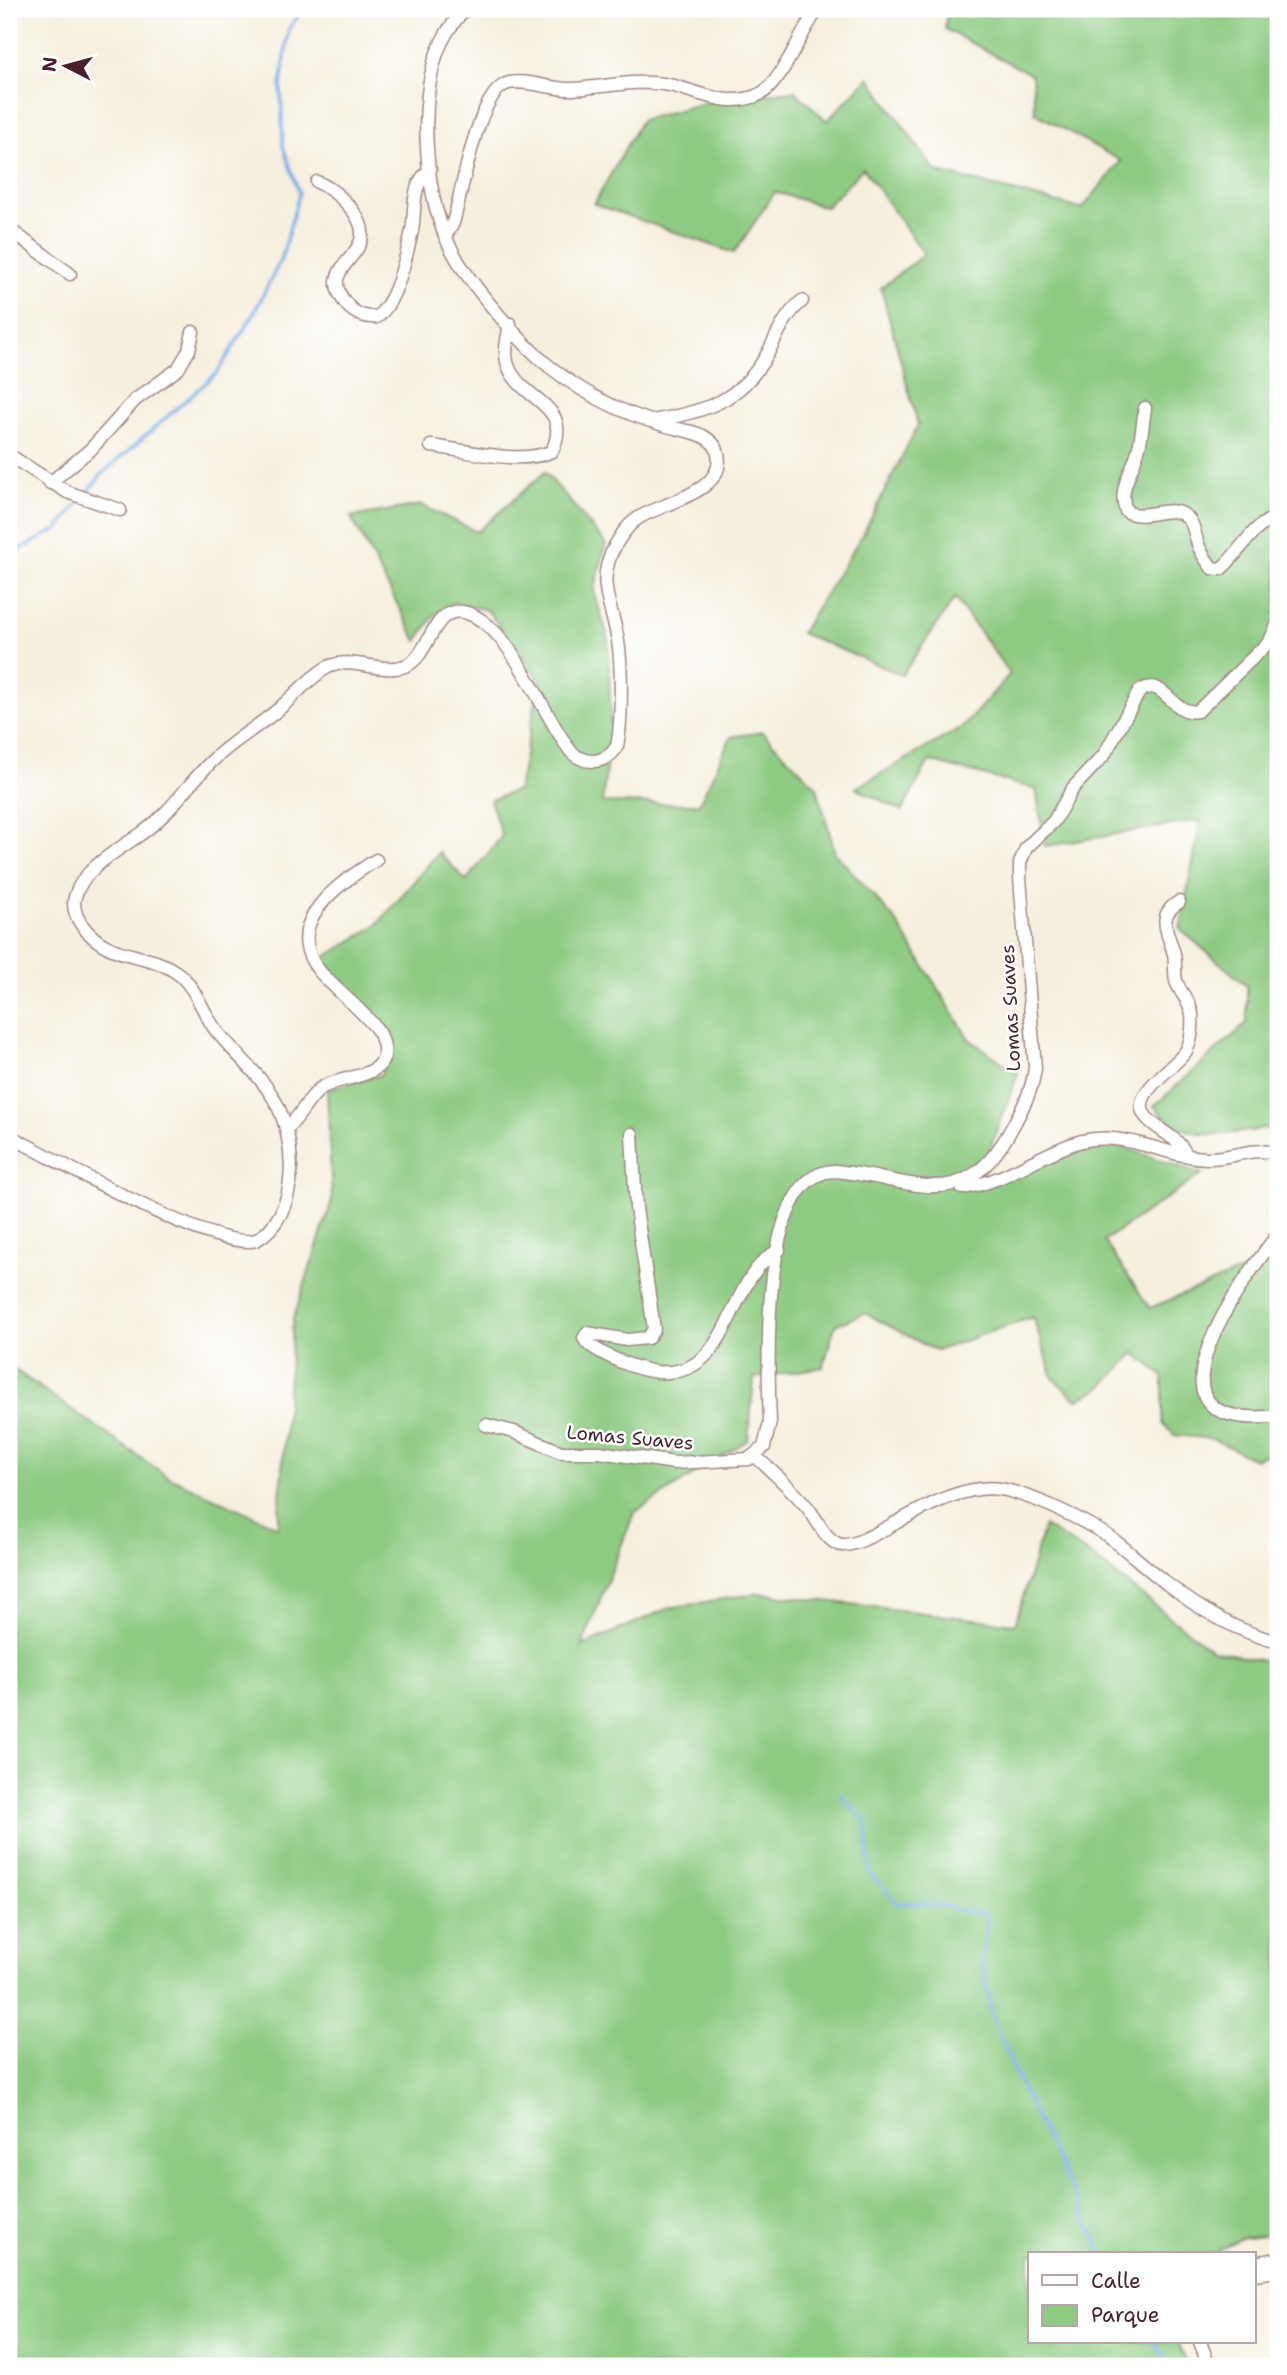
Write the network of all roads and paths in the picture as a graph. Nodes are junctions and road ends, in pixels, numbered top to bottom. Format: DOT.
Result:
graph roads {
  1 [pos="465,9"];
  2 [pos="818,9"];
  3 [pos="430,170"];
  4 [pos="317,182"];
  5 [pos="9,229"];
  6 [pos="446,236"];
  7 [pos="69,274"];
  8 [pos="802,302"];
  9 [pos="510,324"];
  10 [pos="193,332"];
  11 [pos="1145,408"];
  12 [pos="648,422"];
  13 [pos="431,446"];
  14 [pos="9,455"];
  15 [pos="50,483"];
  16 [pos="120,510"];
  17 [pos="1278,517"];
  18 [pos="1278,554"];
  19 [pos="1278,613"];
  20 [pos="1278,623"];
  21 [pos="376,860"];
  22 [pos="1178,902"];
  23 [pos="286,1129"];
  24 [pos="632,1134"];
  25 [pos="9,1136"];
  26 [pos="1186,1154"];
  27 [pos="1278,1154"];
  28 [pos="951,1187"];
  29 [pos="1278,1234"];
  30 [pos="779,1250"];
  31 [pos="1278,1417"];
  32 [pos="486,1425"];
  33 [pos="755,1456"];
  34 [pos="1278,1642"];
  35 [pos="1201,2344"];
  36 [pos="1209,2366"];
  1 -- 3 [label="street"];
  2 -- 6 [label="street"];
  3 -- 4 [label="street"];
  3 -- 6 [label="street"];
  5 -- 7 [label="street"];
  6 -- 9 [label="street"];
  8 -- 12 [label="street"];
  9 -- 12 [label="street"];
  9 -- 13 [label="street"];
  10 -- 15 [label="street"];
  11 -- 17 [label="street"];
  12 -- 23 [label="street"];
  14 -- 15 [label="street"];
  15 -- 16 [label="street"];
  18 -- 19 [label="street"];
  20 -- 28 [label="street, Lomas Suaves"];
  21 -- 23 [label="street"];
  22 -- 26 [label="street"];
  23 -- 25 [label="street"];
  24 -- 30 [label="street"];
  26 -- 27 [label="street"];
  26 -- 28 [label="street"];
  28 -- 30 [label="street"];
  29 -- 31 [label="street"];
  30 -- 33 [label="street"];
  32 -- 33 [label="street, Lomas Suaves"];
  33 -- 34 [label="street"];
  35 -- 36 [label="street"];
}
